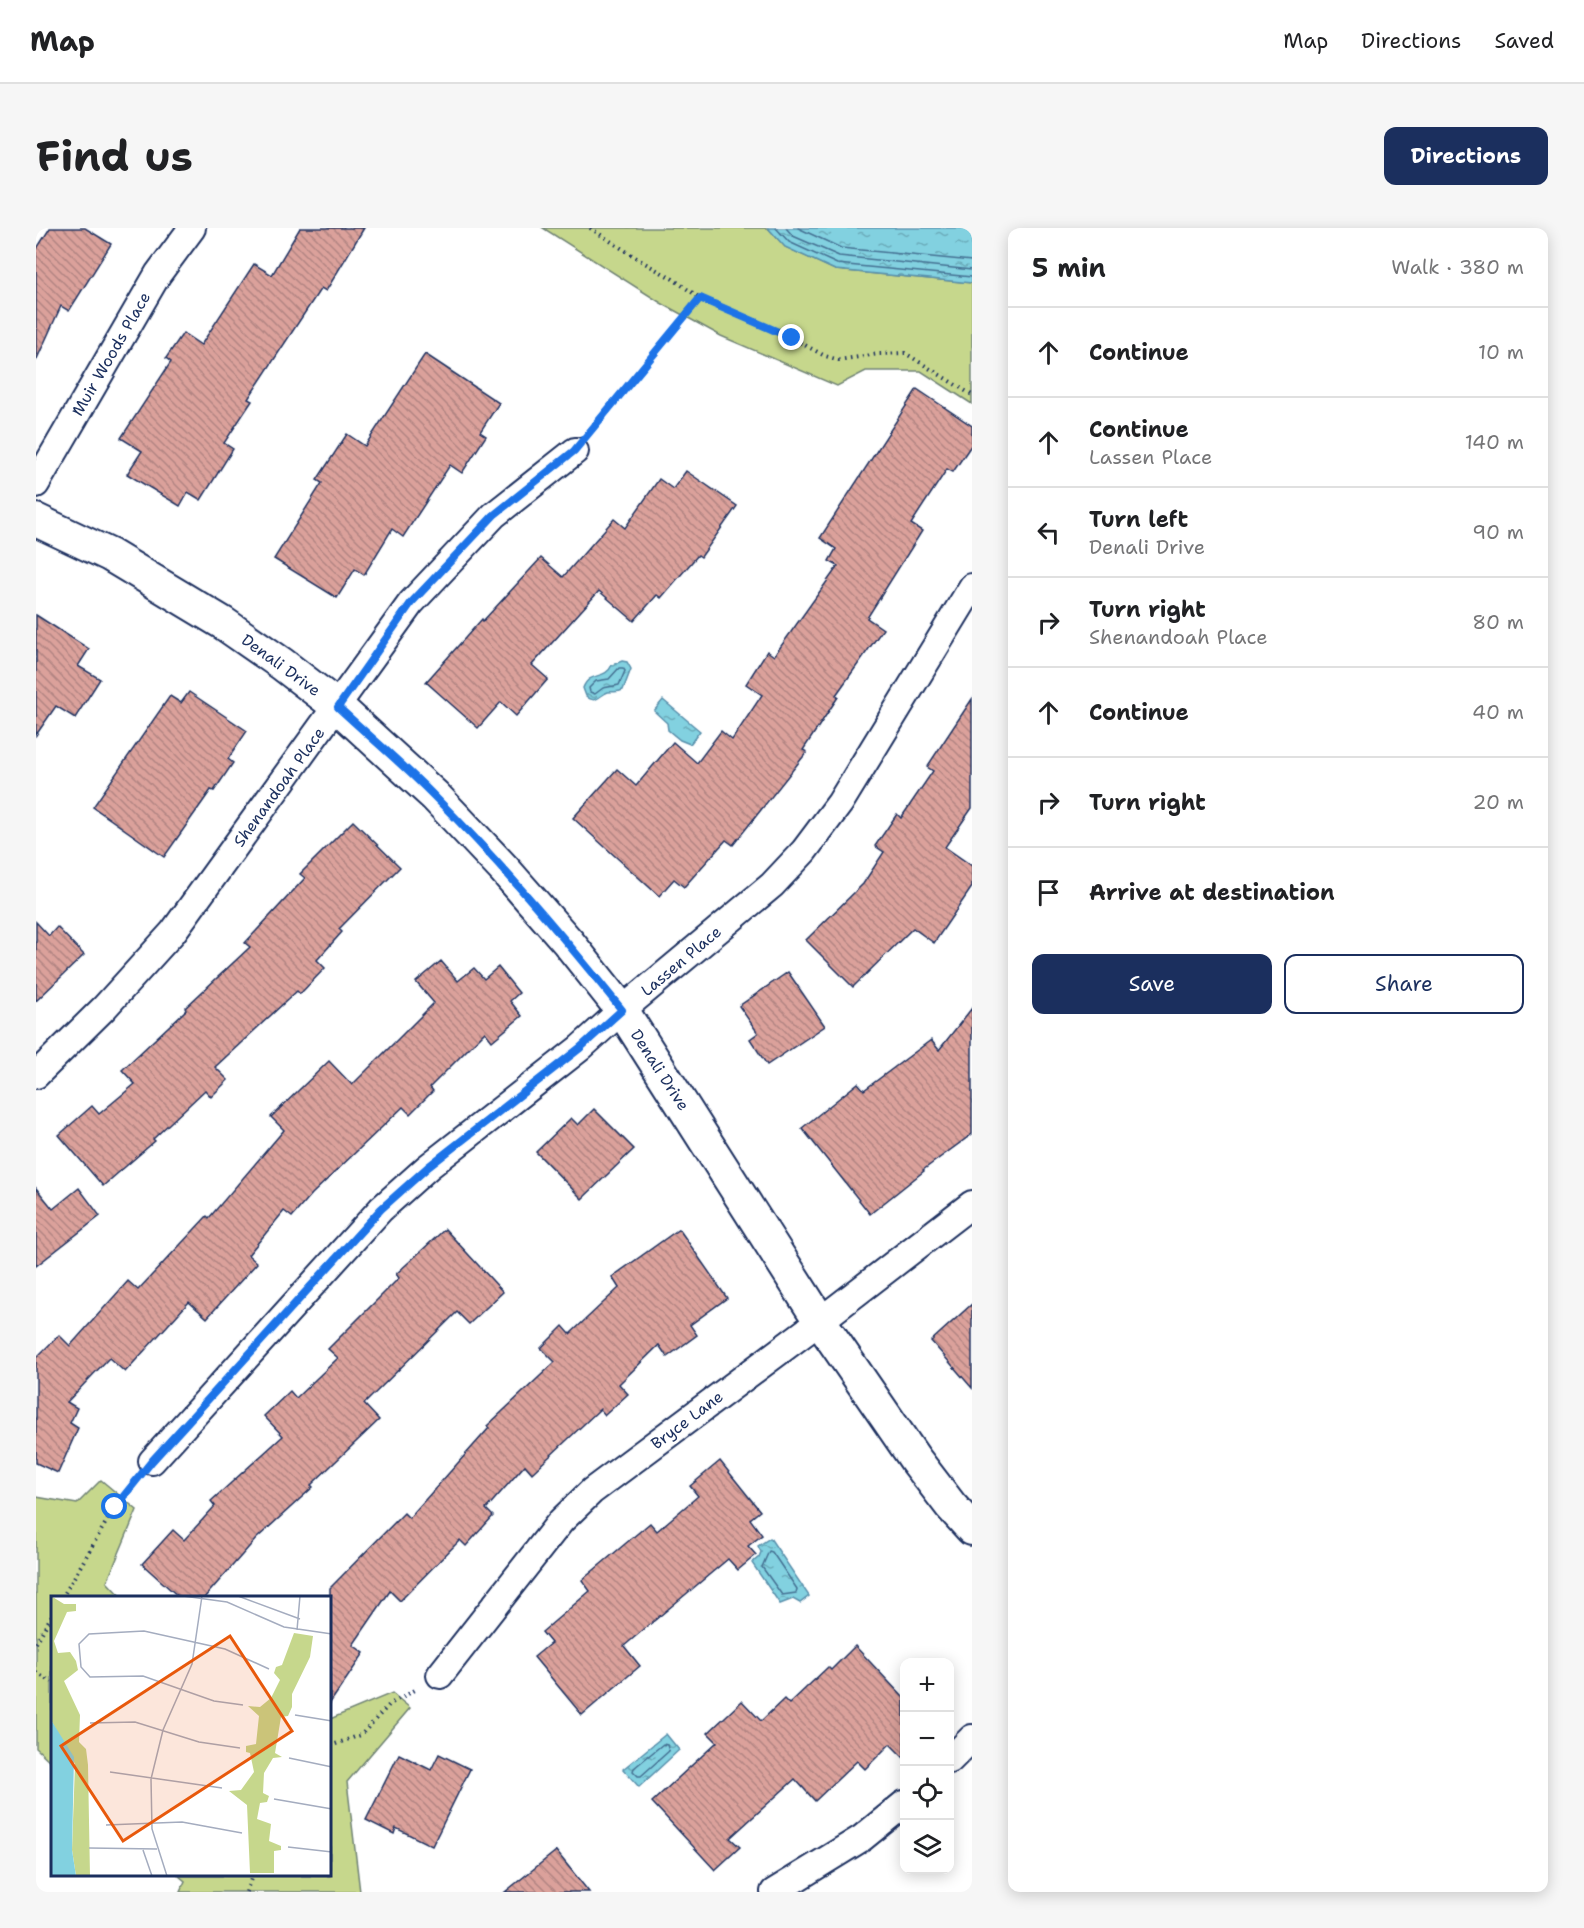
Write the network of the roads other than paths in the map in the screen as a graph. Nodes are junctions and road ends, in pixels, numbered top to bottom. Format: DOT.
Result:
graph roads {
  1 [pos="192,228"];
  2 [pos="574,451"];
  3 [pos="36,484"];
  4 [pos="36,520"];
  5 [pos="972,587"];
  6 [pos="338,707"];
  7 [pos="622,1010"];
  8 [pos="36,1075"];
  9 [pos="972,1204"];
  10 [pos="820,1322"];
  11 [pos="152,1461"];
  12 [pos="972,1529"];
  13 [pos="440,1675"];
  14 [pos="972,1738"];
  15 [pos="954,1756"];
  16 [pos="900,1807"];
  17 [pos="774,1892"];
  1 -- 3 [label="street, Muir Woods Place"];
  2 -- 6 [label="street, Shenandoah Place"];
  4 -- 6 [label="street, Denali Drive"];
  5 -- 7 [label="street, Lassen Place"];
  6 -- 7 [label="street, Denali Drive"];
  6 -- 8 [label="street, Shenandoah Place"];
  7 -- 10 [label="street, Denali Drive"];
  7 -- 11 [label="street, Lassen Place"];
  9 -- 10 [label="street, Bryce Lane"];
  10 -- 12 [label="street, Denali Drive"];
  10 -- 13 [label="street, Bryce Lane"];
  14 -- 15 [label="street"];
  16 -- 17 [label="street"];
}
